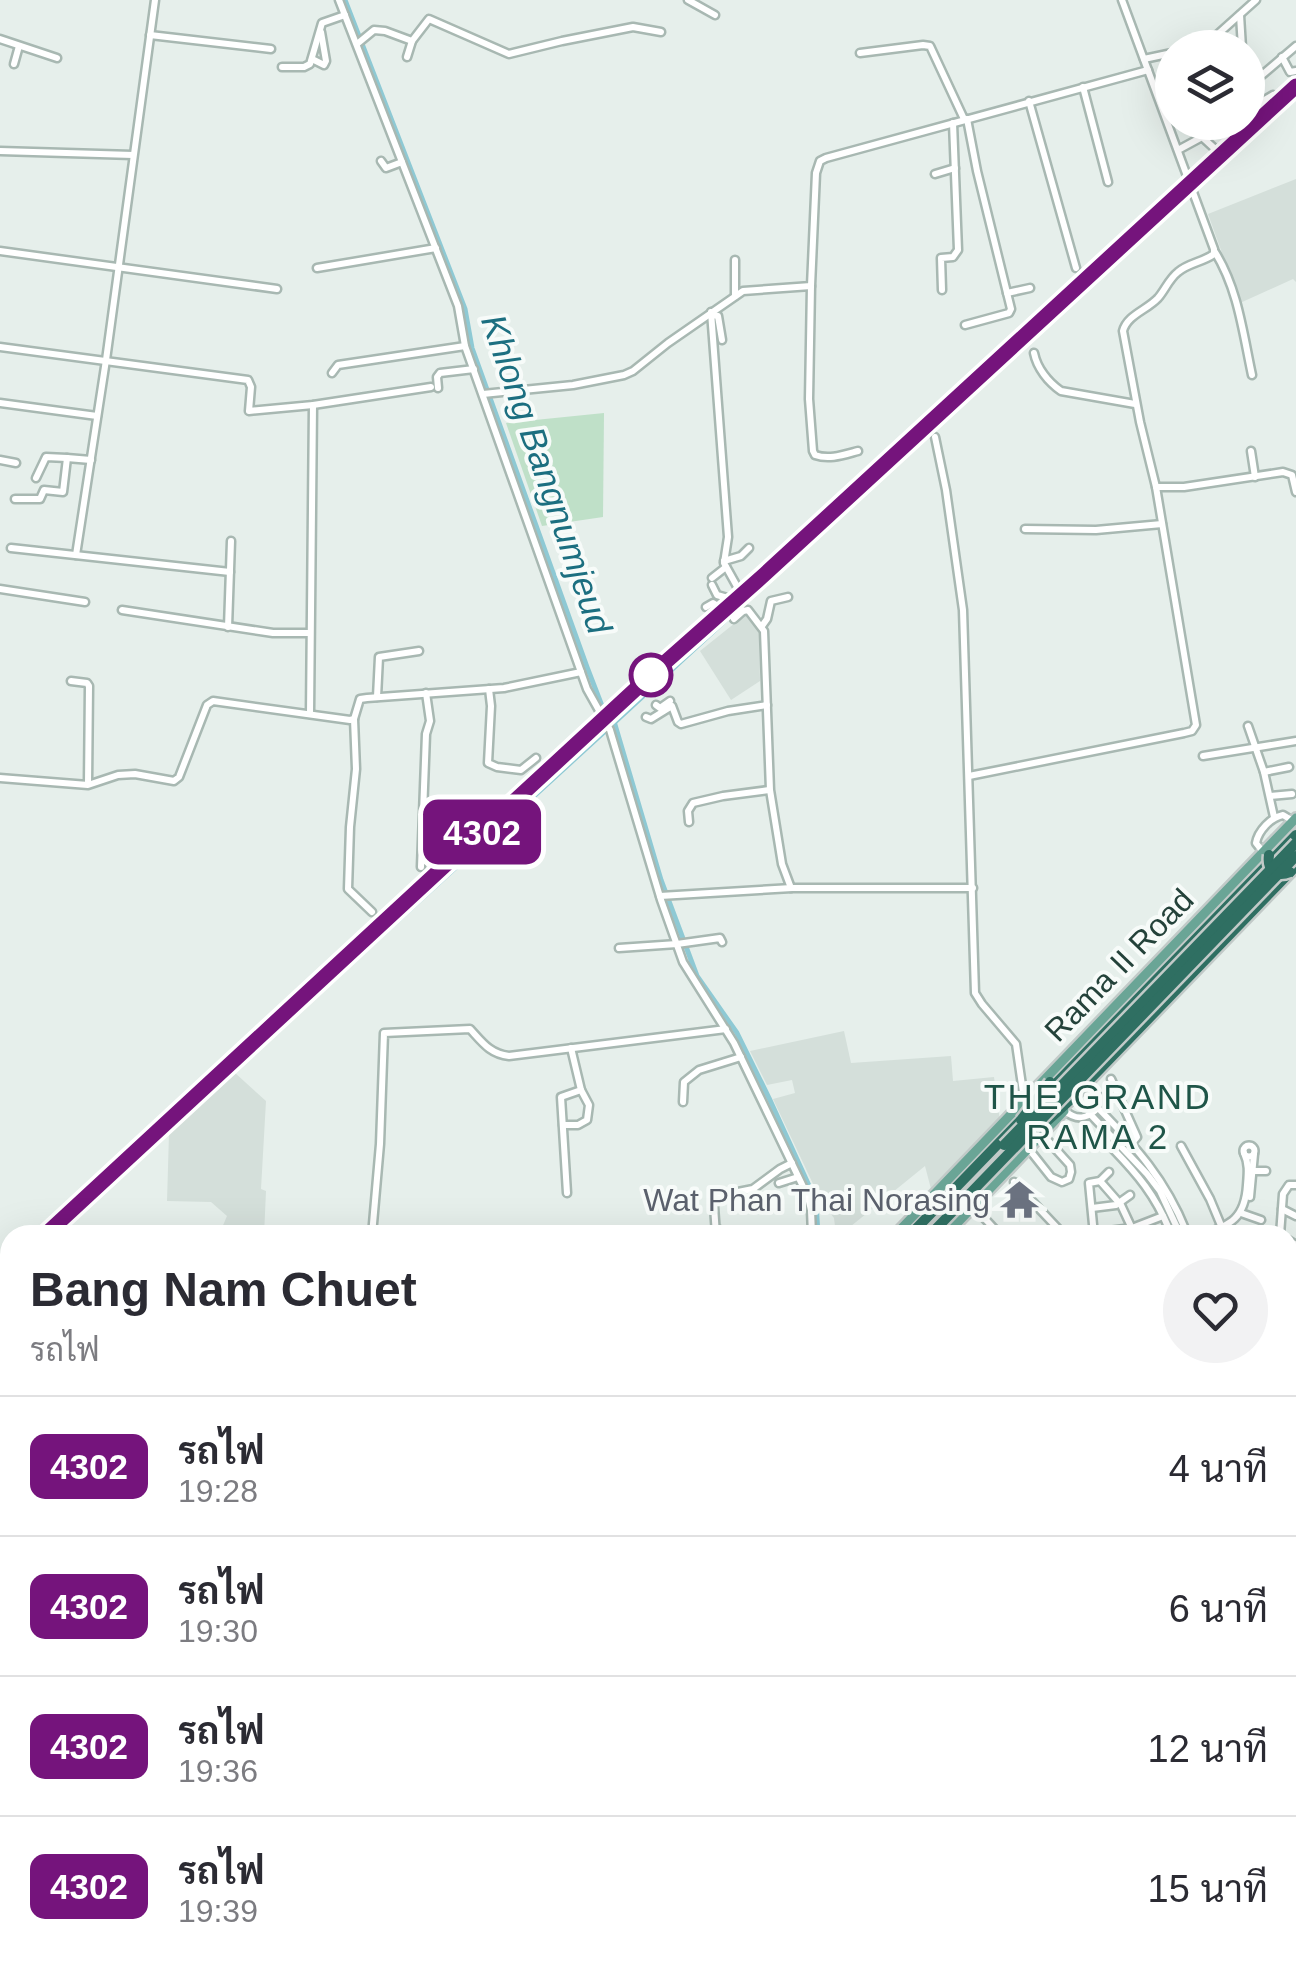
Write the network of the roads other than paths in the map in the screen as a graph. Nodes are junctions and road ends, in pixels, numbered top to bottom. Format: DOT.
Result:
graph roads {
  1 [pos="155,0"];
  2 [pos="339,0"];
  3 [pos="688,0"];
  4 [pos="1122,0"];
  5 [pos="1256,0"];
  6 [pos="345,15"];
  7 [pos="715,15"];
  8 [pos="1240,15"];
  9 [pos="320,26"];
  10 [pos="1222,30"];
  11 [pos="1241,30"];
  12 [pos="661,32"];
  13 [pos="150,35"];
  14 [pos="0,39"];
  15 [pos="361,41"];
  16 [pos="412,41"];
  17 [pos="20,46"];
  18 [pos="1296,46"];
  19 [pos="271,49"];
  20 [pos="860,52"];
  21 [pos="407,57"];
  22 [pos="1155,57"];
  23 [pos="56,58"];
  24 [pos="1281,58"];
  25 [pos="312,59"];
  26 [pos="1144,60"];
  27 [pos="14,64"];
  28 [pos="282,67"];
  29 [pos="1148,70"];
  30 [pos="1265,73"];
  31 [pos="1293,75"];
  32 [pos="1155,86"];
  33 [pos="1083,87"];
  34 [pos="1272,95"];
  35 [pos="1265,98"];
  36 [pos="1030,102"];
  37 [pos="966,119"];
  38 [pos="953,123"];
  39 [pos="1176,140"];
  40 [pos="1214,148"];
  41 [pos="1178,150"];
  42 [pos="0,151"];
  43 [pos="133,155"];
  44 [pos="381,160"];
  45 [pos="402,162"];
  46 [pos="955,168"];
  47 [pos="936,174"];
  48 [pos="1108,182"];
  49 [pos="436,248"];
  50 [pos="0,251"];
  51 [pos="1214,251"];
  52 [pos="735,260"];
  53 [pos="119,266"];
  54 [pos="318,268"];
  55 [pos="1076,268"];
  56 [pos="811,286"];
  57 [pos="1030,288"];
  58 [pos="277,289"];
  59 [pos="942,290"];
  60 [pos="1007,292"];
  61 [pos="735,296"];
  62 [pos="712,314"];
  63 [pos="965,325"];
  64 [pos="722,340"];
  65 [pos="0,346"];
  66 [pos="466,346"];
  67 [pos="1034,353"];
  68 [pos="106,360"];
  69 [pos="474,369"];
  70 [pos="332,373"];
  71 [pos="1252,375"];
  72 [pos="487,393"];
  73 [pos="0,403"];
  74 [pos="312,405"];
  75 [pos="1136,405"];
  76 [pos="97,416"];
  77 [pos="935,437"];
  78 [pos="1251,450"];
  79 [pos="858,451"];
  80 [pos="67,458"];
  81 [pos="0,460"];
  82 [pos="90,460"];
  83 [pos="16,462"];
  84 [pos="1255,476"];
  85 [pos="36,478"];
  86 [pos="1156,487"];
  87 [pos="1296,492"];
  88 [pos="15,499"];
  89 [pos="1162,524"];
  90 [pos="1025,530"];
  91 [pos="231,541"];
  92 [pos="11,548"];
  93 [pos="749,548"];
  94 [pos="76,555"];
  95 [pos="725,564"];
  96 [pos="230,572"];
  97 [pos="0,589"];
  98 [pos="788,597"];
  99 [pos="85,602"];
  100 [pos="737,606"];
  101 [pos="706,607"];
  102 [pos="122,610"];
  103 [pos="734,619"];
  104 [pos="228,626"];
  105 [pos="762,626"];
  106 [pos="310,633"];
  107 [pos="419,652"];
  108 [pos="581,672"];
  109 [pos="71,681"];
  110 [pos="648,683"];
  111 [pos="489,689"];
  112 [pos="426,693"];
  113 [pos="377,694"];
  114 [pos="669,701"];
  115 [pos="656,705"];
  116 [pos="767,705"];
  117 [pos="310,711"];
  118 [pos="646,717"];
  119 [pos="354,719"];
  120 [pos="607,720"];
  121 [pos="1248,726"];
  122 [pos="1296,742"];
  123 [pos="1254,748"];
  124 [pos="1203,756"];
  125 [pos="536,758"];
  126 [pos="1289,768"];
  127 [pos="1264,772"];
  128 [pos="969,776"];
  129 [pos="0,778"];
  130 [pos="88,781"];
  131 [pos="770,790"];
  132 [pos="1292,794"];
  133 [pos="1270,796"];
  134 [pos="1274,817"];
  135 [pos="688,822"];
  136 [pos="1295,822"];
  137 [pos="1296,835"];
  138 [pos="1296,843"];
  139 [pos="1266,854"];
  140 [pos="1296,855"];
  141 [pos="421,867"];
  142 [pos="1294,870"];
  143 [pos="792,888"];
  144 [pos="972,888"];
  145 [pos="664,896"];
  146 [pos="372,912"];
  147 [pos="722,942"];
  148 [pos="681,943"];
  149 [pos="620,948"];
  150 [pos="726,1029"];
  151 [pos="571,1048"];
  152 [pos="741,1057"];
  153 [pos="1111,1078"];
  154 [pos="1090,1084"];
  155 [pos="581,1090"];
  156 [pos="1024,1099"];
  157 [pos="683,1102"];
  158 [pos="1098,1108"];
  159 [pos="1065,1110"];
  160 [pos="1091,1115"];
  161 [pos="563,1126"];
  162 [pos="1042,1134"];
  163 [pos="1131,1144"];
  164 [pos="1181,1146"];
  165 [pos="1028,1148"];
  166 [pos="1007,1149"];
  167 [pos="1113,1149"];
  168 [pos="792,1163"];
  169 [pos="1250,1171"];
  170 [pos="1266,1171"];
  171 [pos="1109,1172"];
  172 [pos="798,1176"];
  173 [pos="1100,1181"];
  174 [pos="1014,1182"];
  175 [pos="780,1183"];
  176 [pos="1296,1184"];
  177 [pos="567,1193"];
  178 [pos="1130,1195"];
  179 [pos="1119,1201"];
  180 [pos="974,1207"];
  181 [pos="1092,1208"];
  182 [pos="1282,1209"];
  183 [pos="1243,1214"];
  184 [pos="1163,1216"];
  185 [pos="1296,1216"];
  186 [pos="1261,1220"];
  187 [pos="373,1225"];
  188 [pos="717,1225"];
  189 [pos="811,1225"];
  190 [pos="904,1225"];
  191 [pos="918,1225"];
  192 [pos="928,1225"];
  193 [pos="940,1225"];
  194 [pos="942,1225"];
  195 [pos="956,1225"];
  196 [pos="989,1225"];
  197 [pos="1055,1225"];
  198 [pos="1093,1225"];
  199 [pos="1131,1225"];
  200 [pos="1146,1225"];
  201 [pos="1167,1225"];
  202 [pos="1177,1225"];
  203 [pos="1178,1225"];
  204 [pos="1219,1225"];
  205 [pos="1230,1225"];
  206 [pos="1281,1225"];
  1 -- 13 [label="street"];
  2 -- 6 [label="street"];
  3 -- 7 [label="street"];
  4 -- 26 [label="street"];
  5 -- 8 [label="street"];
  6 -- 9 [label="street"];
  6 -- 15 [label="street"];
  8 -- 10 [label="street"];
  8 -- 11 [label="street"];
  9 -- 25 [label="street"];
  9 -- 25 [label="street"];
  12 -- 16 [label="street"];
  13 -- 19 [label="street"];
  13 -- 43 [label="street"];
  14 -- 17 [label="street"];
  15 -- 16 [label="street"];
  15 -- 45 [label="street"];
  16 -- 21 [label="street"];
  17 -- 23 [label="street"];
  17 -- 27 [label="street"];
  18 -- 24 [label="street"];
  20 -- 37 [label="street"];
  22 -- 26 [label="street"];
  24 -- 30 [label="street"];
  24 -- 31 [label="street"];
  25 -- 28 [label="street"];
  26 -- 29 [label="street"];
  29 -- 32 [label="street"];
  29 -- 33 [label="street"];
  33 -- 36 [label="street"];
  33 -- 48 [label="street"];
  34 -- 35 [label="street"];
  36 -- 37 [label="street"];
  36 -- 55 [label="street"];
  37 -- 38 [label="street"];
  37 -- 60 [label="street"];
  38 -- 46 [label="street"];
  38 -- 56 [label="street"];
  39 -- 41 [label="street"];
  40 -- 41 [label="street"];
  41 -- 51 [label="street"];
  42 -- 43 [label="street"];
  43 -- 53 [label="street"];
  44 -- 45 [label="street"];
  45 -- 49 [label="street"];
  46 -- 47 [label="street"];
  46 -- 59 [label="street"];
  49 -- 54 [label="street"];
  49 -- 66 [label="street"];
  50 -- 53 [label="street"];
  51 -- 71 [label="street"];
  51 -- 75 [label="street"];
  52 -- 61 [label="street"];
  53 -- 58 [label="street"];
  53 -- 68 [label="street"];
  56 -- 61 [label="street"];
  56 -- 79 [label="street"];
  57 -- 60 [label="street"];
  60 -- 63 [label="street"];
  61 -- 62 [label="street"];
  62 -- 64 [label="street"];
  62 -- 72 [label="street"];
  62 -- 95 [label="street"];
  65 -- 68 [label="street"];
  66 -- 69 [label="street"];
  66 -- 70 [label="street"];
  67 -- 75 [label="street"];
  68 -- 74 [label="street"];
  68 -- 76 [label="street"];
  69 -- 72 [label="street"];
  69 -- 74 [label="street"];
  72 -- 108 [label="street"];
  73 -- 76 [label="street"];
  74 -- 106 [label="street"];
  75 -- 86 [label="street"];
  76 -- 82 [label="street"];
  77 -- 128 [label="street"];
  78 -- 84 [label="street"];
  80 -- 82 [label="street"];
  80 -- 85 [label="street"];
  80 -- 88 [label="street"];
  81 -- 83 [label="street"];
  82 -- 94 [label="street"];
  84 -- 86 [label="street"];
  84 -- 87 [label="street"];
  86 -- 89 [label="street"];
  89 -- 90 [label="street"];
  89 -- 128 [label="street"];
  91 -- 96 [label="street"];
  92 -- 94 [label="street"];
  93 -- 95 [label="street"];
  94 -- 96 [label="street"];
  95 -- 100 [label="street"];
  95 -- 100 [label="street"];
  96 -- 104 [label="street"];
  97 -- 99 [label="street"];
  98 -- 105 [label="street"];
  100 -- 101 [label="street"];
  100 -- 103 [label="street"];
  100 -- 105 [label="street"];
  102 -- 104 [label="street"];
  104 -- 106 [label="street"];
  105 -- 116 [label="street"];
  106 -- 117 [label="street"];
  107 -- 113 [label="street"];
  108 -- 111 [label="street"];
  108 -- 145 [label="street"];
  109 -- 130 [label="street"];
  110 -- 120 [label="street"];
  111 -- 112 [label="street"];
  111 -- 125 [label="street"];
  112 -- 113 [label="street"];
  112 -- 141 [label="street"];
  113 -- 119 [label="street"];
  114 -- 115 [label="street"];
  114 -- 116 [label="street"];
  114 -- 118 [label="street"];
  116 -- 131 [label="street"];
  117 -- 119 [label="street"];
  117 -- 130 [label="street"];
  119 -- 146 [label="street"];
  121 -- 123 [label="street"];
  122 -- 123 [label="street"];
  123 -- 124 [label="street"];
  123 -- 127 [label="street"];
  126 -- 127 [label="street"];
  127 -- 133 [label="street"];
  128 -- 144 [label="street"];
  129 -- 130 [label="street"];
  131 -- 135 [label="street"];
  131 -- 143 [label="street"];
  132 -- 133 [label="street"];
  133 -- 134 [label="street"];
  134 -- 136 [label="street"];
  134 -- 139 [label="street"];
  136 -- 139 [label="highway"];
  137 -- 191 [label="highway, Rama II Road"];
  138 -- 166 [label="highway, bridge"];
  139 -- 142 [label="highway, bridge"];
  139 -- 156 [label="main road, Rama II Road"];
  139 -- 166 [label="highway, bridge"];
  140 -- 166 [label="highway, bridge"];
  140 -- 194 [label="highway, Rama II Road"];
  142 -- 154 [label="main road, Rama II Road"];
  142 -- 166 [label="highway, bridge"];
  143 -- 144 [label="street"];
  143 -- 145 [label="street"];
  144 -- 156 [label="street"];
  145 -- 148 [label="street"];
  147 -- 148 [label="street"];
  148 -- 149 [label="street"];
  148 -- 150 [label="street"];
  150 -- 151 [label="street"];
  150 -- 152 [label="street"];
  151 -- 155 [label="street"];
  151 -- 187 [label="street"];
  152 -- 157 [label="street"];
  152 -- 168 [label="street"];
  153 -- 163 [label="street"];
  154 -- 158 [label="street"];
  154 -- 159 [label="main road, Rama II Road"];
  155 -- 161 [label="street"];
  155 -- 161 [label="street"];
  156 -- 190 [label="main road, Rama II Road"];
  158 -- 160 [label="street"];
  158 -- 163 [label="street"];
  159 -- 160 [label="street"];
  159 -- 162 [label="main road, Rama II Road"];
  160 -- 202 [label="street"];
  161 -- 177 [label="street"];
  162 -- 165 [label="main road, Rama II Road"];
  162 -- 165 [label="street"];
  163 -- 203 [label="street"];
  164 -- 204 [label="street"];
  165 -- 180 [label="main road, Rama II Road"];
  166 -- 192 [label="highway"];
  166 -- 193 [label="highway, bridge"];
  167 -- 184 [label="street"];
  168 -- 172 [label="street"];
  168 -- 188 [label="street"];
  169 -- 169 [label="street"];
  169 -- 170 [label="street"];
  169 -- 183 [label="street"];
  171 -- 173 [label="street"];
  172 -- 175 [label="street"];
  172 -- 189 [label="street"];
  173 -- 179 [label="street"];
  173 -- 181 [label="street"];
  174 -- 197 [label="street"];
  176 -- 182 [label="street"];
  178 -- 179 [label="street"];
  179 -- 181 [label="street"];
  179 -- 199 [label="street"];
  180 -- 195 [label="main road, Rama II Road"];
  180 -- 196 [label="street"];
  181 -- 198 [label="street"];
  182 -- 185 [label="street"];
  182 -- 206 [label="street"];
  183 -- 186 [label="street"];
  183 -- 205 [label="street"];
  184 -- 200 [label="street"];
  184 -- 201 [label="street"];
}
